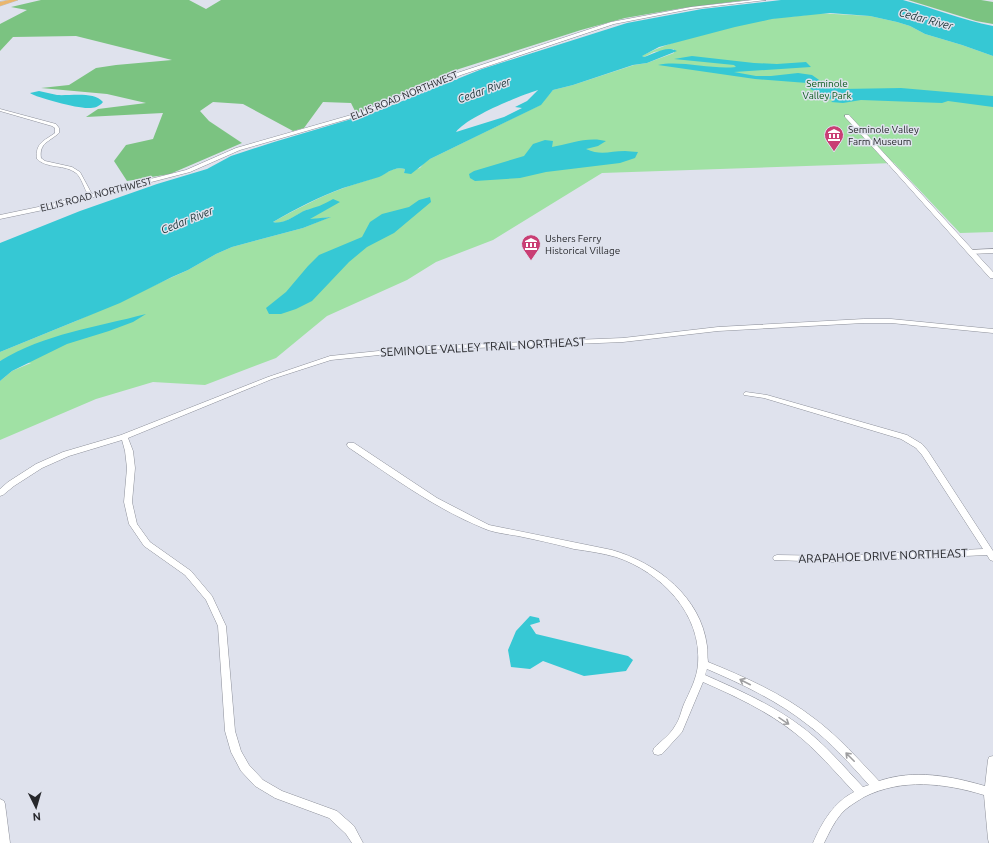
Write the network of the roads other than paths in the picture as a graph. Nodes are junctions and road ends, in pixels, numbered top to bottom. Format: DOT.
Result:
graph roads {
  1 [pos="8,0"];
  2 [pos="15,0"];
  3 [pos="764,0"];
  4 [pos="0,3"];
  5 [pos="0,110"];
  6 [pos="847,116"];
  7 [pos="891,164"];
  8 [pos="91,196"];
  9 [pos="0,217"];
  10 [pos="993,251"];
  11 [pos="971,252"];
  12 [pos="993,276"];
  13 [pos="993,331"];
  14 [pos="746,394"];
  15 [pos="124,437"];
  16 [pos="351,445"];
  17 [pos="0,494"];
  18 [pos="991,555"];
  19 [pos="777,558"];
  20 [pos="703,664"];
  21 [pos="700,677"];
  22 [pos="658,751"];
  23 [pos="993,760"];
  24 [pos="877,786"];
  25 [pos="861,792"];
  26 [pos="991,792"];
  27 [pos="0,804"];
  28 [pos="993,839"];
  29 [pos="5,843"];
  30 [pos="358,843"];
  31 [pos="818,843"];
  1 -- 4 [label="main road"];
  2 -- 4 [label="main road"];
  3 -- 8 [label="street, ELLIS ROAD NORTHWEST"];
  5 -- 8 [label="street"];
  6 -- 7 [label="street"];
  7 -- 11 [label="street"];
  8 -- 9 [label="street, ELLIS ROAD NORTHWEST"];
  10 -- 11 [label="street"];
  11 -- 12 [label="street"];
  13 -- 15 [label="street, SEMINOLE VALLEY TRAIL NORTHEAST"];
  14 -- 18 [label="street"];
  15 -- 17 [label="street, SEMINOLE VALLEY TRAIL NORTHEAST"];
  15 -- 30 [label="street"];
  16 -- 20 [label="street"];
  18 -- 19 [label="street, ARAPAHOE DRIVE NORTHEAST"];
  20 -- 21 [label="street"];
  24 -- 20 [label="street, one-way"];
  21 -- 22 [label="street"];
  21 -- 25 [label="street, one-way"];
  23 -- 26 [label="street"];
  24 -- 25 [label="street"];
  24 -- 26 [label="street"];
  25 -- 31 [label="street"];
  26 -- 28 [label="street"];
  27 -- 29 [label="street"];
}
